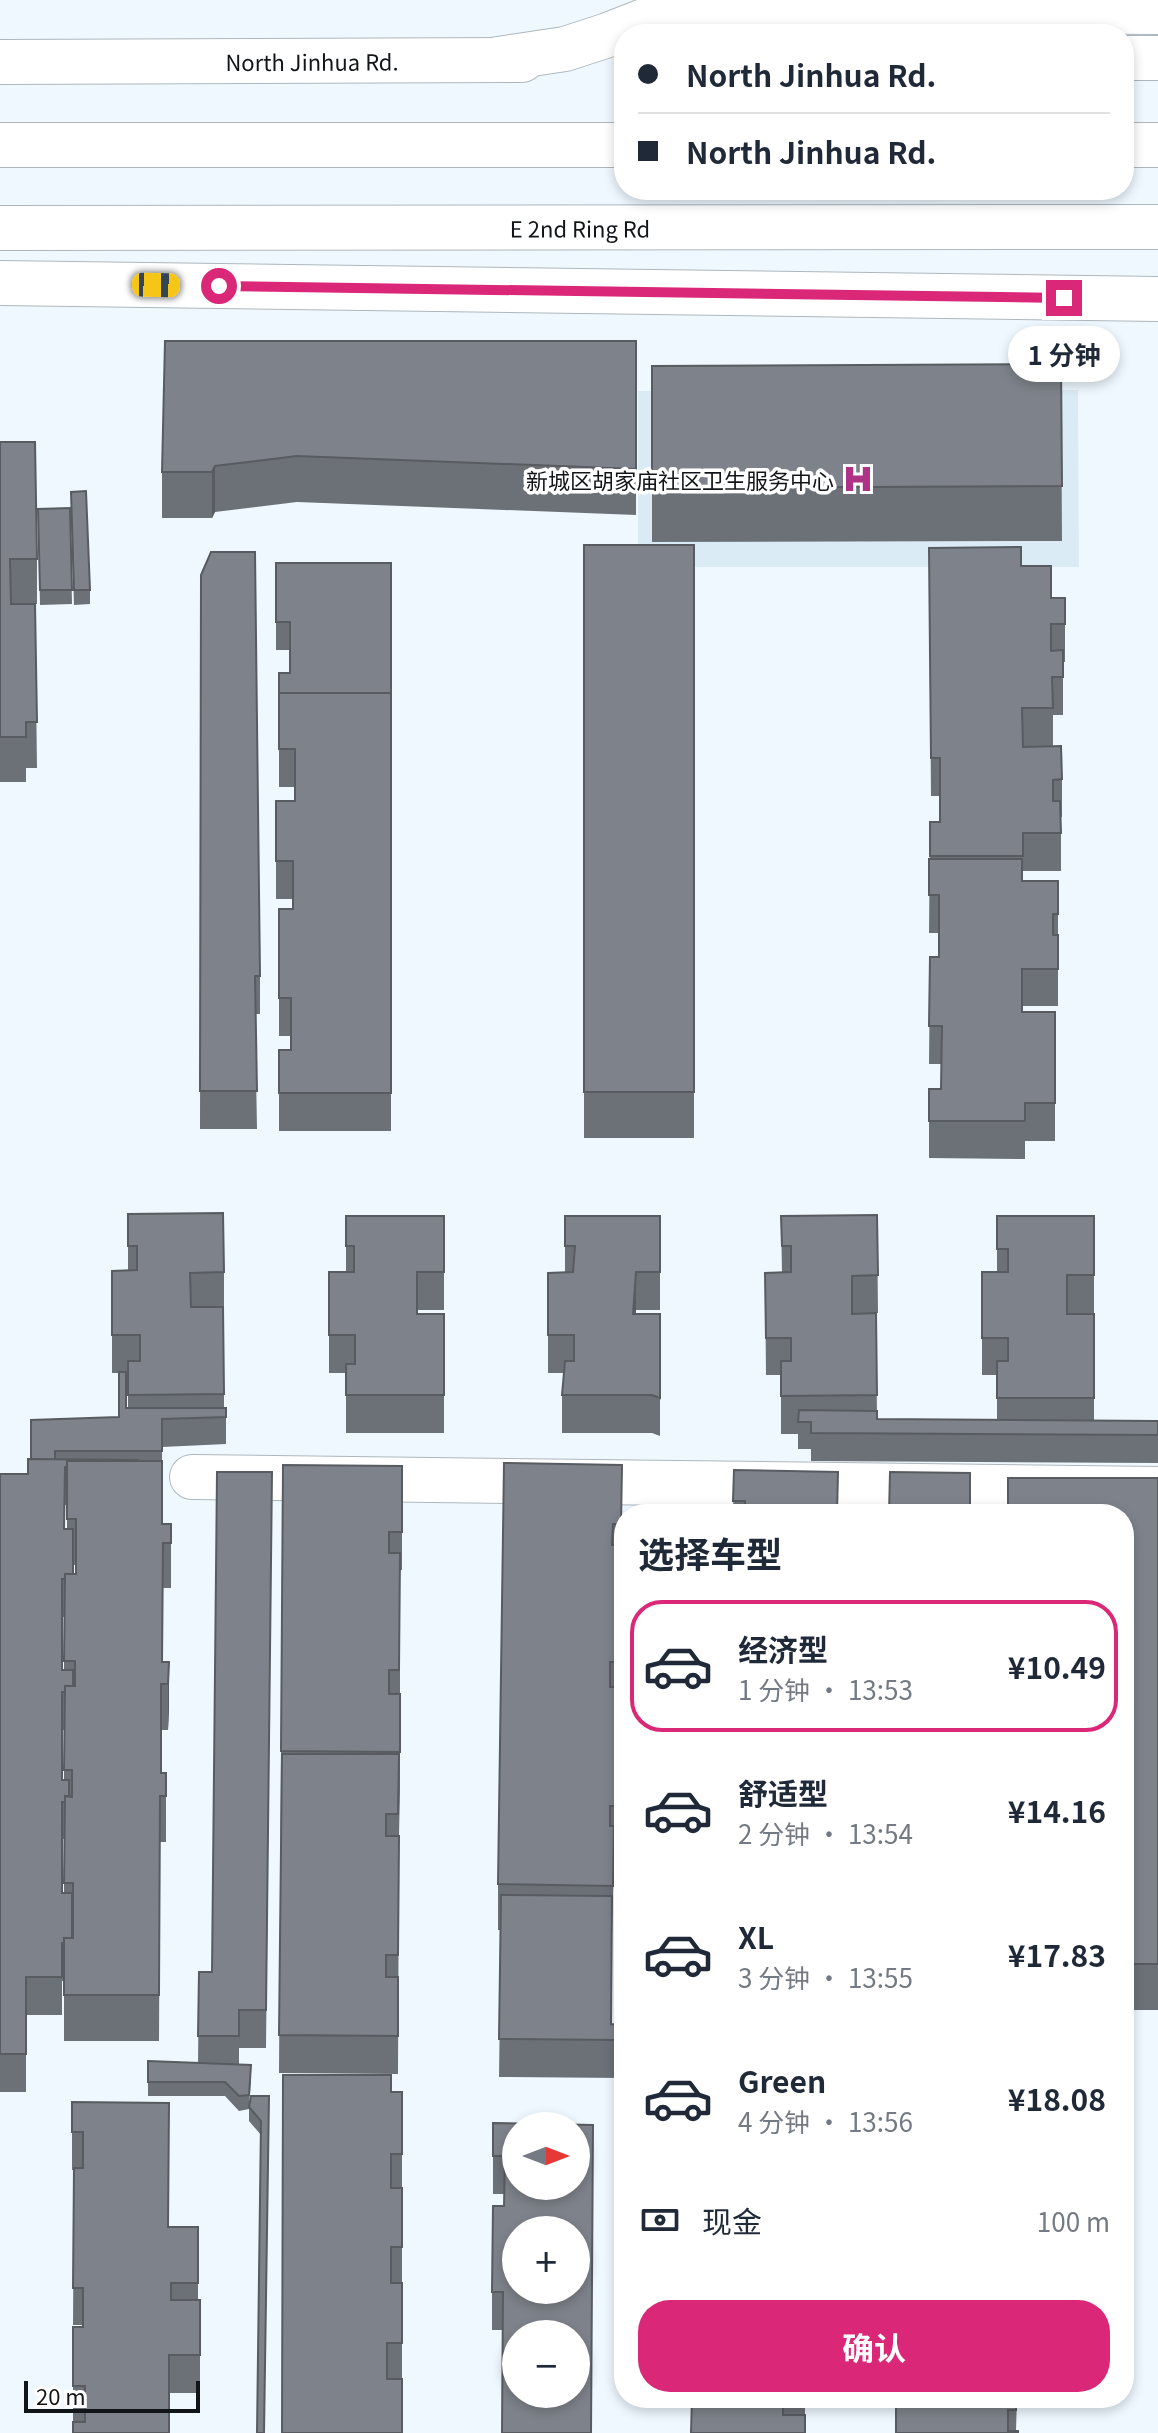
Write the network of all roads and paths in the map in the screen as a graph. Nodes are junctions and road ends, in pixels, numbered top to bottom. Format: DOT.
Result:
graph roads {
  1 [pos="1158,12"];
  2 [pos="636,24"];
  3 [pos="614,33"];
  4 [pos="1134,58"];
  5 [pos="1158,58"];
  6 [pos="614,59"];
  7 [pos="492,60"];
  8 [pos="0,62"];
  9 [pos="0,145"];
  10 [pos="614,145"];
  11 [pos="1134,145"];
  12 [pos="1158,145"];
  13 [pos="1158,227"];
  14 [pos="0,228"];
  15 [pos="0,283"];
  16 [pos="1158,299"];
  17 [pos="192,1477"];
  18 [pos="1158,1489"];
  1 -- 2 [label="main road"];
  3 -- 7 [label="main road"];
  4 -- 5 [label="main road"];
  6 -- 7 [label="main road, North Jinhua Rd."];
  7 -- 8 [label="main road, North Jinhua Rd."];
  9 -- 10 [label="main road"];
  11 -- 12 [label="main road"];
  13 -- 14 [label="main road, E 2nd Ring Rd"];
  15 -- 16 [label="main road"];
  17 -- 18 [label="main road"];
}
